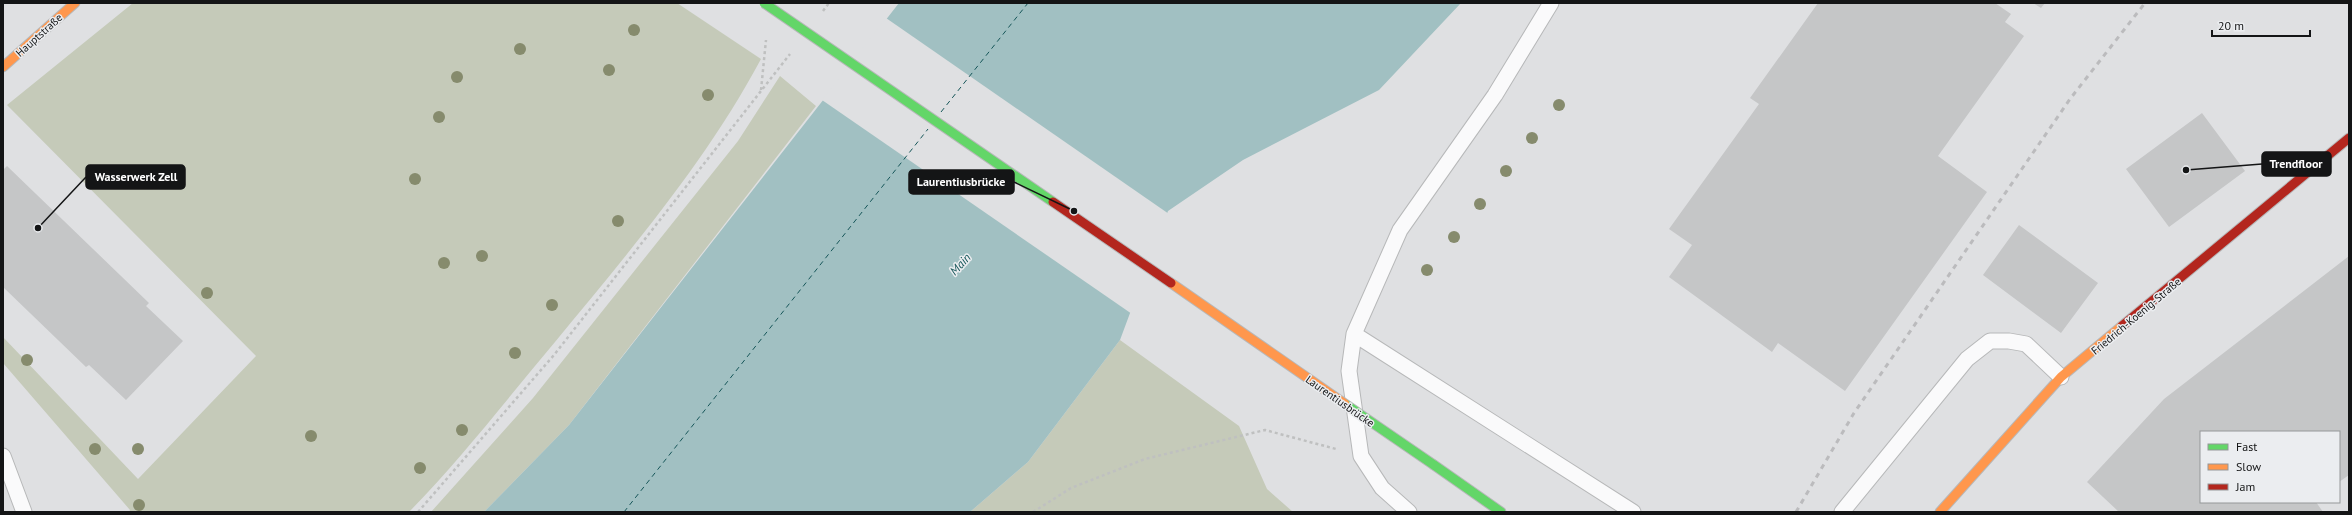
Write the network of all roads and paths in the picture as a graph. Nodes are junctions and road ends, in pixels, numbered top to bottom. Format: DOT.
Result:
graph roads {
  1 [pos="75,3"];
  2 [pos="764,3"];
  3 [pos="1551,3"];
  4 [pos="767,32"];
  5 [pos="3,67"];
  6 [pos="2349,138"];
  7 [pos="1354,334"];
  8 [pos="2061,378"];
  9 [pos="3,456"];
  10 [pos="1361,456"];
  11 [pos="24,512"];
  12 [pos="418,512"];
  13 [pos="1033,512"];
  14 [pos="1409,512"];
  15 [pos="1501,512"];
  16 [pos="1633,512"];
  17 [pos="1842,512"];
  18 [pos="1940,512"];
  1 -- 5 [label="main road, Hauptstraße"];
  2 -- 15 [label="main road, Laurentiusbrücke, bridge"];
  3 -- 7 [label="lane"];
  4 -- 12 [label="path"];
  6 -- 8 [label="main road, Friedrich-Koenig-Straße"];
  7 -- 10 [label="lane"];
  7 -- 16 [label="lane"];
  8 -- 17 [label="lane"];
  8 -- 18 [label="main road, Friedrich-Koenig-Straße"];
  9 -- 11 [label="lane"];
  10 -- 13 [label="path"];
  10 -- 14 [label="lane"];
}
